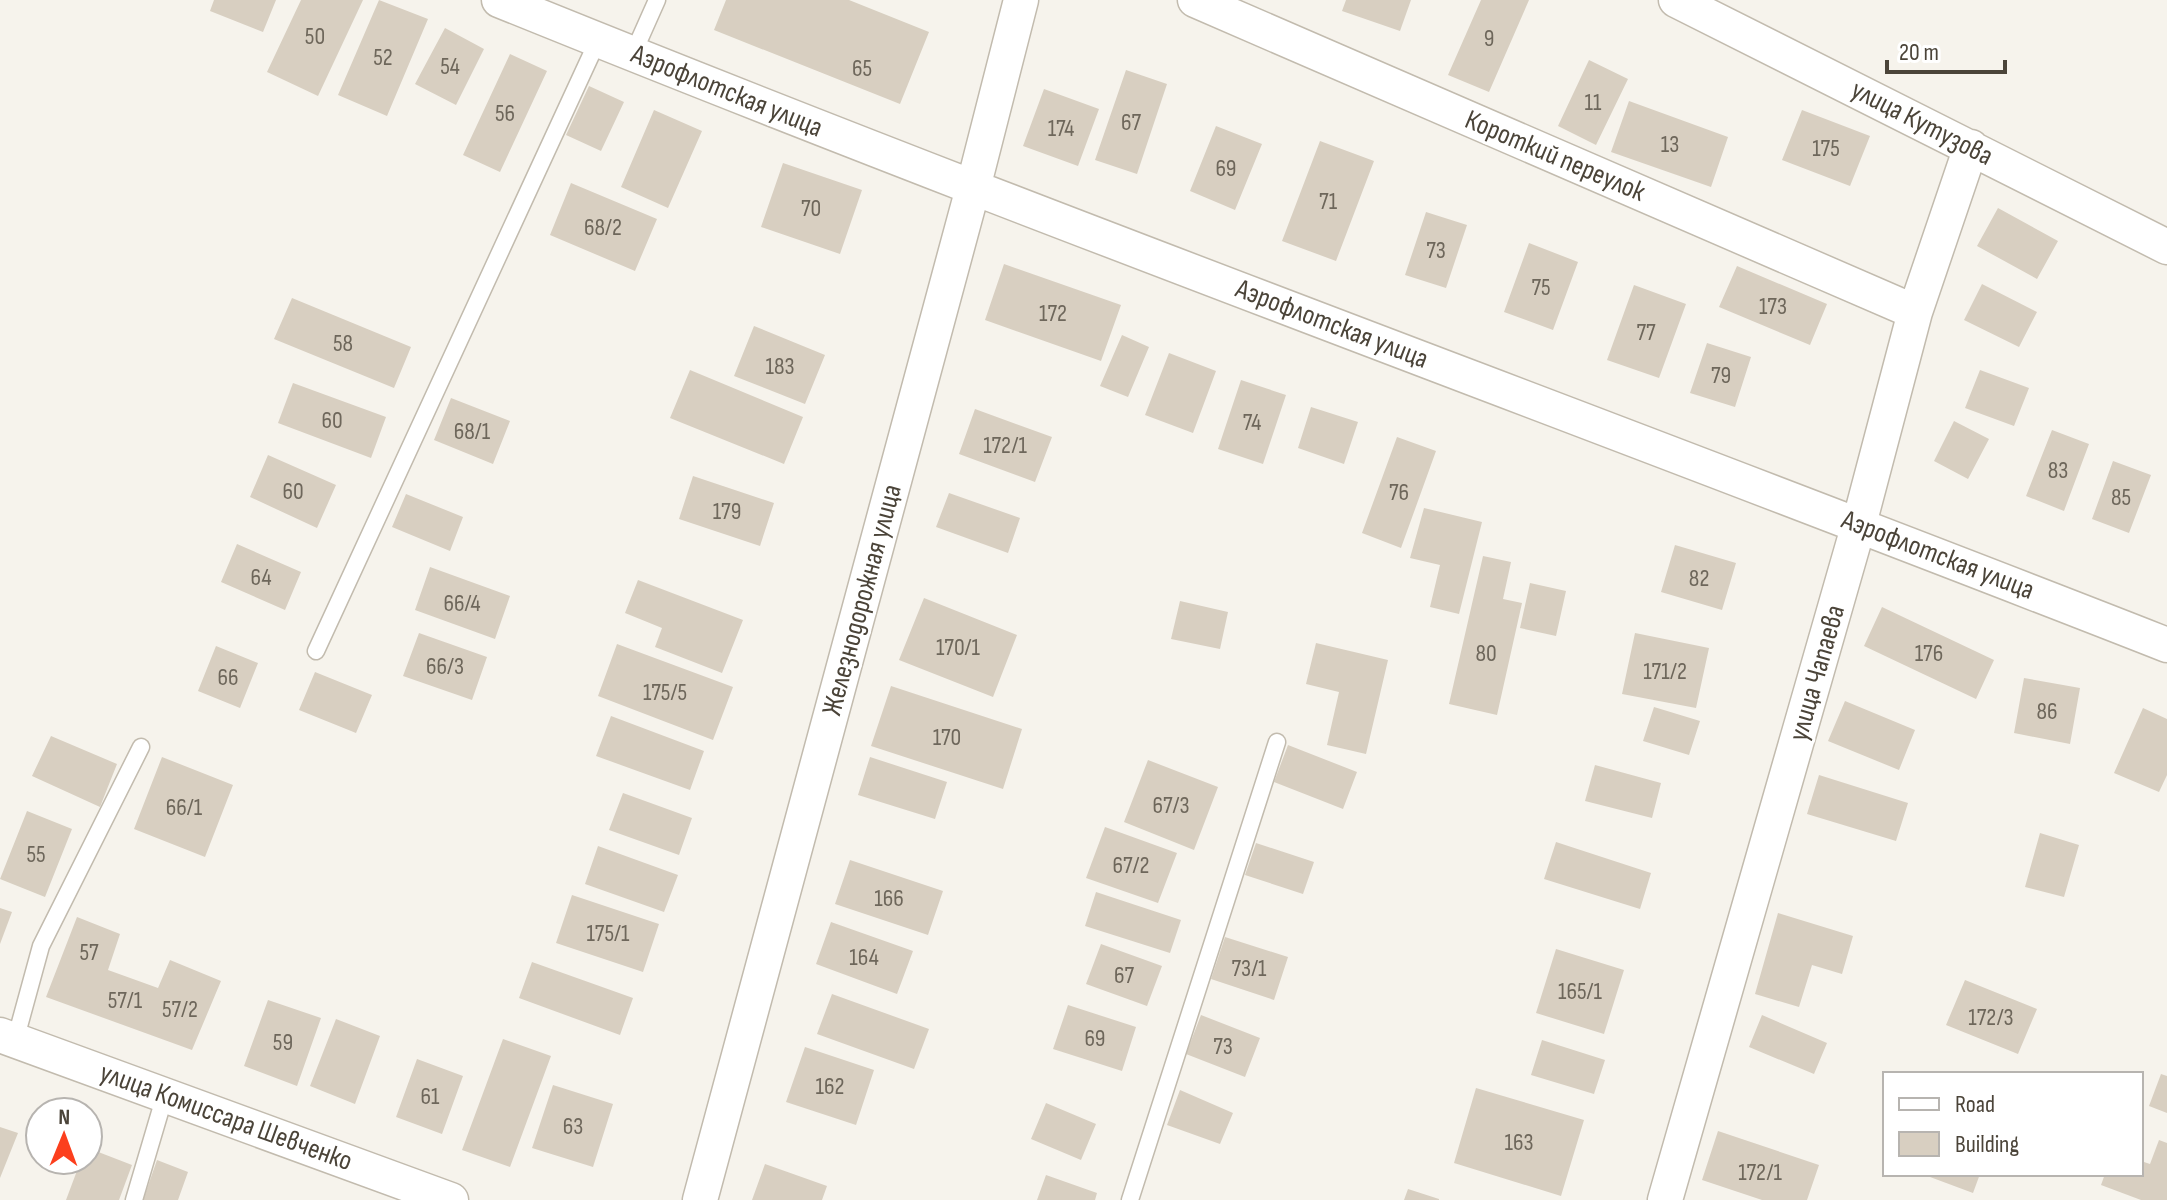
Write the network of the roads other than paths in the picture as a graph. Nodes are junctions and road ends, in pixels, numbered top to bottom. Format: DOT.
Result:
graph roads {
  1 [pos="499,0"];
  2 [pos="657,0"];
  3 [pos="1021,0"];
  4 [pos="1195,0"];
  5 [pos="1676,0"];
  6 [pos="598,40"];
  7 [pos="633,54"];
  8 [pos="1971,147"];
  9 [pos="973,188"];
  10 [pos="2167,247"];
  11 [pos="1915,312"];
  12 [pos="1859,524"];
  13 [pos="2167,645"];
  14 [pos="316,651"];
  15 [pos="1277,742"];
  16 [pos="141,747"];
  17 [pos="8,1038"];
  18 [pos="165,1095"];
  19 [pos="134,1200"];
  20 [pos="451,1200"];
  21 [pos="700,1200"];
  22 [pos="1130,1200"];
  23 [pos="1665,1200"];
  1 -- 6 [label="street, Аэрофлотская улица"];
  2 -- 7 [label="lane"];
  3 -- 9 [label="street, Железнодорожная улица"];
  4 -- 11 [label="street, Короткий переулок"];
  5 -- 8 [label="street, улица Кутузова"];
  6 -- 7 [label="street, Аэрофлотская улица"];
  6 -- 14 [label="lane"];
  7 -- 9 [label="street, Аэрофлотская улица"];
  8 -- 10 [label="street, улица Кутузова"];
  8 -- 11 [label="street, улица Чапаева"];
  9 -- 12 [label="street, Аэрофлотская улица"];
  9 -- 21 [label="street, Железнодорожная улица"];
  11 -- 12 [label="street, улица Чапаева"];
  12 -- 13 [label="street, Аэрофлотская улица"];
  12 -- 23 [label="street, улица Чапаева"];
  15 -- 22 [label="lane"];
  16 -- 17 [label="lane"];
  17 -- 18 [label="street, улица Комиссара Шевченко"];
  18 -- 19 [label="lane"];
  18 -- 20 [label="street, улица Комиссара Шевченко"];
}
